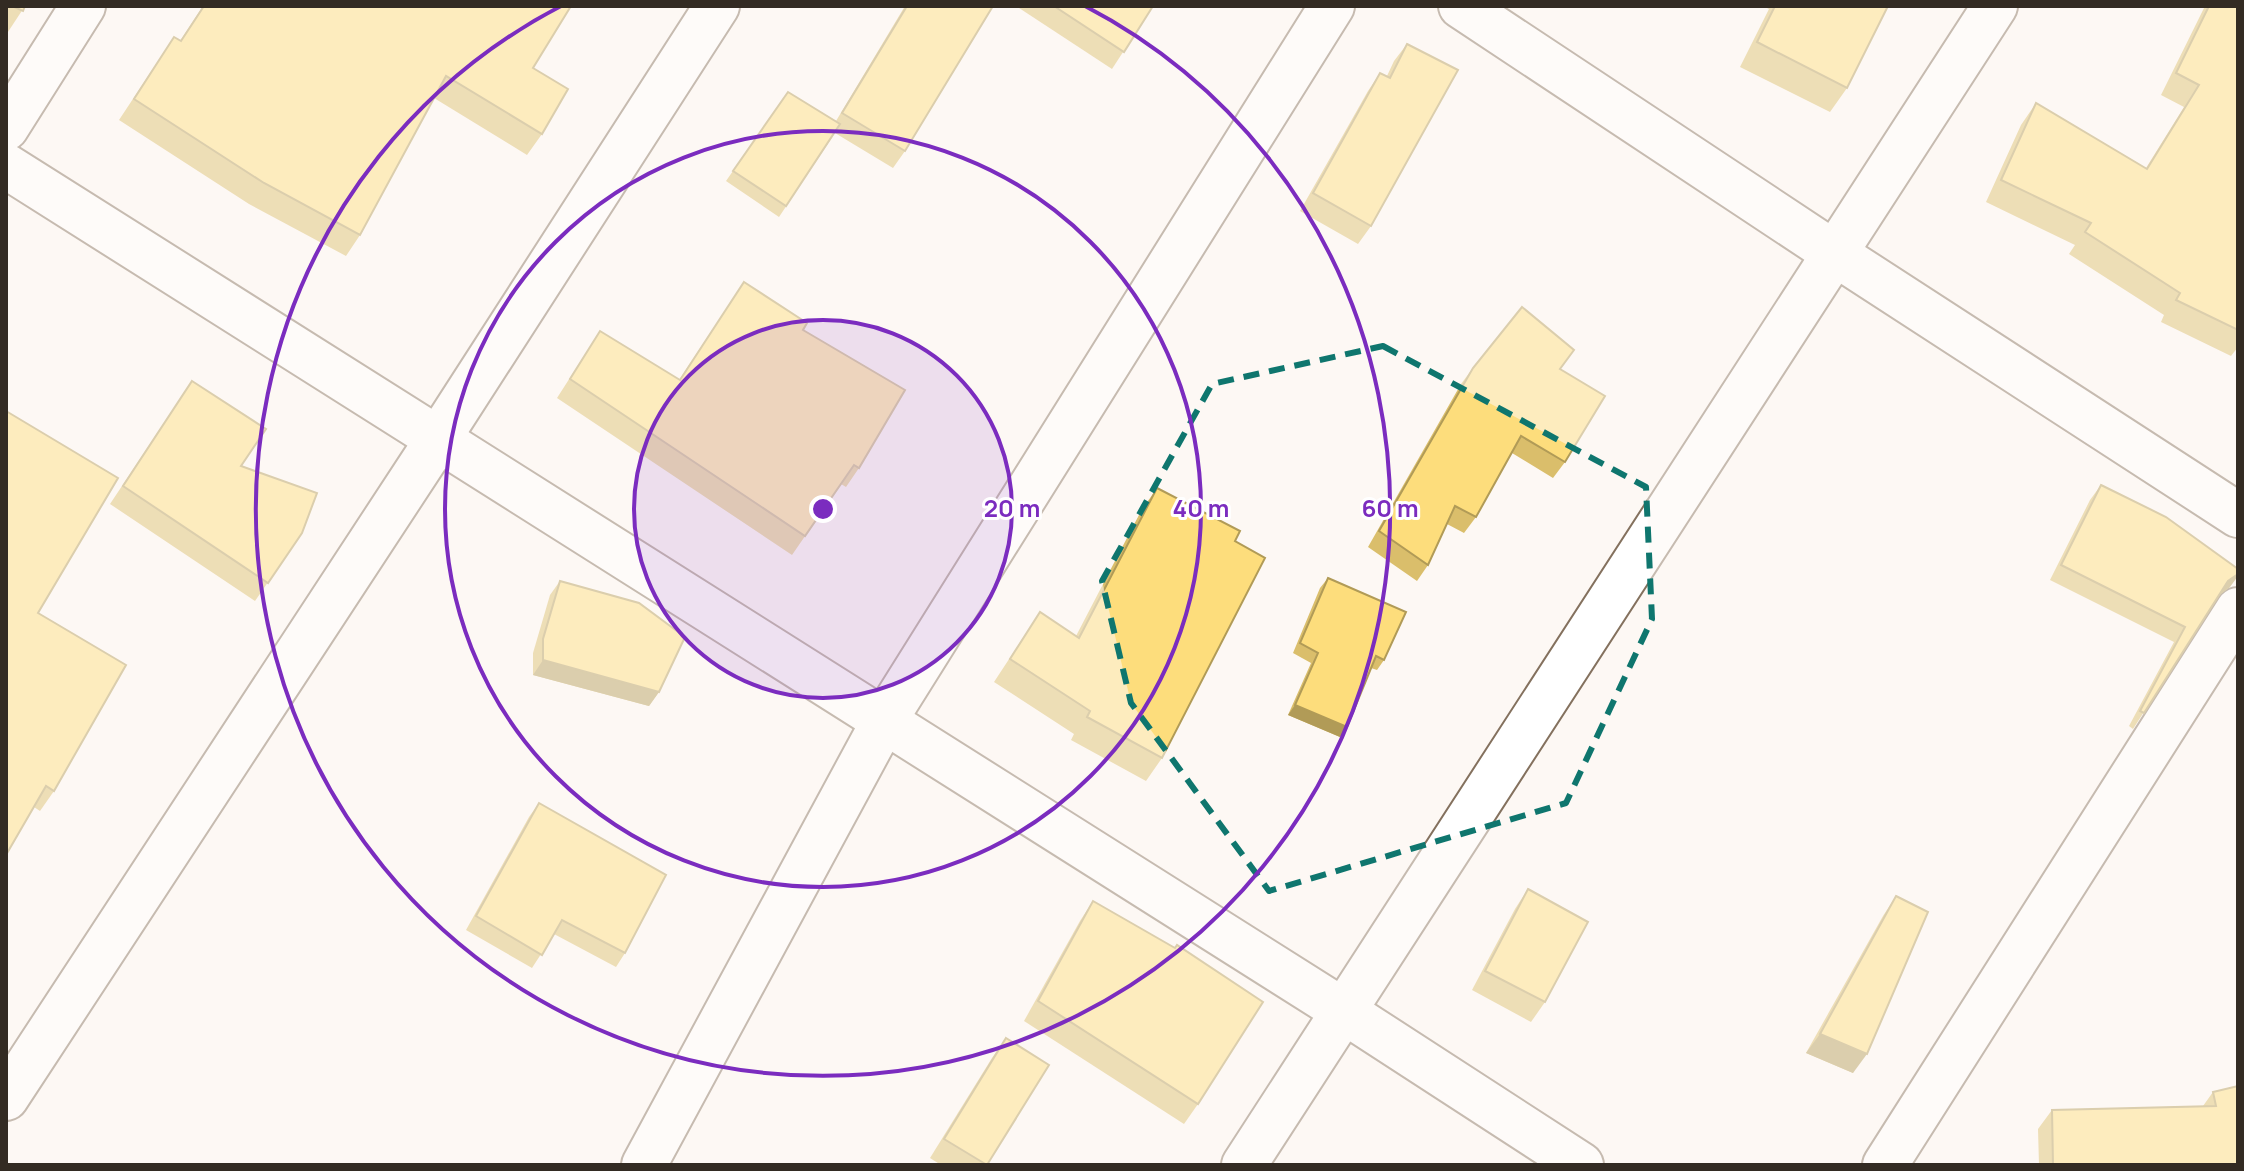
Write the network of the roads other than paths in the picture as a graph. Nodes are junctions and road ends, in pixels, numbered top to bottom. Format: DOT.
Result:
graph roads {
  1 [pos="83,6"];
  2 [pos="717,6"];
  3 [pos="1332,6"];
  4 [pos="1461,6"];
  5 [pos="1995,6"];
  6 [pos="6,128"];
  7 [pos="6,166"];
  8 [pos="1834,253"];
  9 [pos="438,439"];
  10 [pos="2238,515"];
  11 [pos="2238,610"];
  12 [pos="884,721"];
  13 [pos="1342,1010"];
  14 [pos="6,1098"];
  15 [pos="644,1165"];
  16 [pos="1244,1165"];
  17 [pos="1581,1165"];
  18 [pos="1885,1165"];
  1 -- 6 [label="street"];
  2 -- 9 [label="street"];
  3 -- 12 [label="street"];
  4 -- 8 [label="street"];
  5 -- 8 [label="street"];
  7 -- 9 [label="street"];
  8 -- 10 [label="street"];
  8 -- 13 [label="street"];
  9 -- 12 [label="street"];
  9 -- 14 [label="street"];
  11 -- 18 [label="street"];
  12 -- 13 [label="street"];
  12 -- 15 [label="street"];
  13 -- 16 [label="street"];
  13 -- 17 [label="street"];
}
